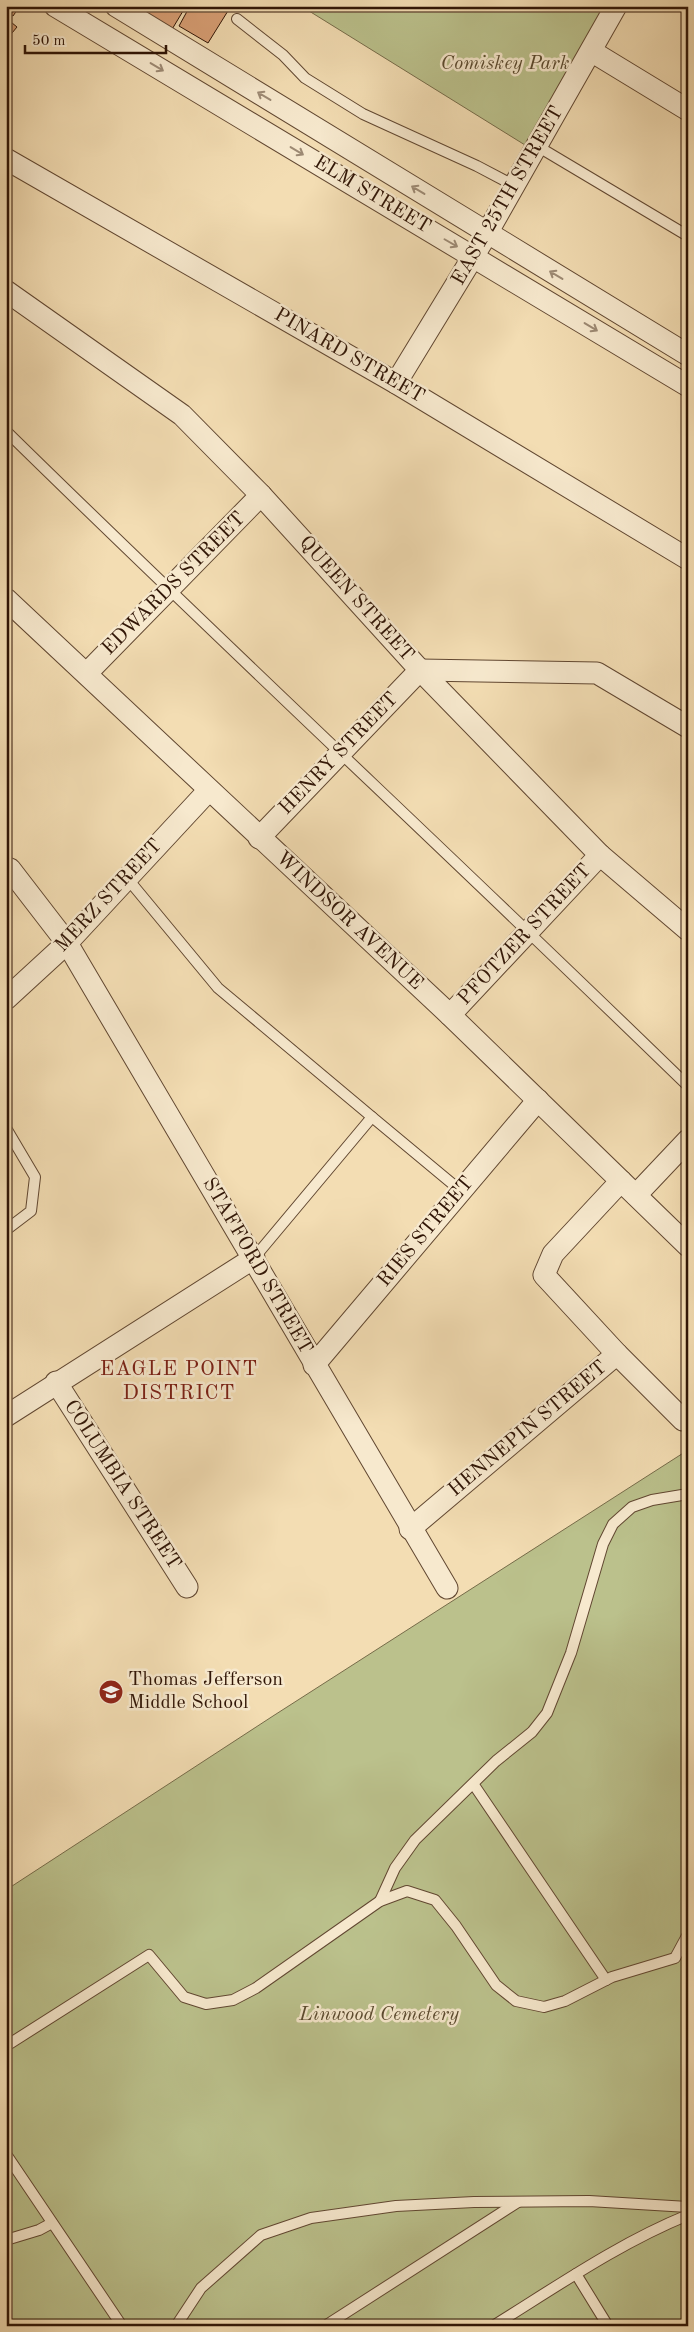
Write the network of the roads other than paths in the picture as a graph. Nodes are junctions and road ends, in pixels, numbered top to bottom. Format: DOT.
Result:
graph roads {
  1 [pos="56,6"];
  2 [pos="116,6"];
  3 [pos="616,6"];
  4 [pos="237,19"];
  5 [pos="591,51"];
  6 [pos="688,110"];
  7 [pos="537,146"];
  8 [pos="6,159"];
  9 [pos="514,186"];
  10 [pos="488,233"];
  11 [pos="688,236"];
  12 [pos="474,256"];
  13 [pos="6,290"];
  14 [pos="688,354"];
  15 [pos="396,383"];
  16 [pos="688,386"];
  17 [pos="6,431"];
  18 [pos="261,495"];
  19 [pos="688,559"];
  20 [pos="168,590"];
  21 [pos="6,600"];
  22 [pos="420,670"];
  23 [pos="87,672"];
  24 [pos="688,727"];
  25 [pos="340,752"];
  26 [pos="209,790"];
  27 [pos="259,838"];
  28 [pos="600,855"];
  29 [pos="6,868"];
  30 [pos="127,878"];
  31 [pos="688,930"];
  32 [pos="529,931"];
  33 [pos="67,943"];
  34 [pos="6,999"];
  35 [pos="450,1015"];
  36 [pos="688,1086"];
  37 [pos="538,1100"];
  38 [pos="372,1117"];
  39 [pos="6,1128"];
  40 [pos="688,1140"];
  41 [pos="621,1181"];
  42 [pos="461,1191"];
  43 [pos="636,1195"];
  44 [pos="6,1230"];
  45 [pos="688,1246"];
  46 [pos="254,1258"];
  47 [pos="617,1354"];
  48 [pos="314,1365"];
  49 [pos="56,1382"];
  50 [pos="6,1416"];
  51 [pos="688,1420"];
  52 [pos="688,1494"];
  53 [pos="410,1529"];
  54 [pos="187,1587"];
  55 [pos="446,1588"];
  56 [pos="474,1785"];
  57 [pos="380,1901"];
  58 [pos="688,1934"];
  59 [pos="606,1980"];
  60 [pos="6,2046"];
  61 [pos="6,2154"];
  62 [pos="519,2202"];
  63 [pos="688,2207"];
  64 [pos="688,2215"];
  65 [pos="52,2223"];
  66 [pos="6,2240"];
  67 [pos="576,2274"];
  68 [pos="122,2326"];
  69 [pos="176,2326"];
  70 [pos="325,2326"];
  71 [pos="493,2326"];
  72 [pos="608,2326"];
  1 -- 12 [label="street, ELM STREET, one-way"];
  10 -- 2 [label="street, ELM STREET, one-way"];
  3 -- 5 [label="street, EAST 25TH STREET"];
  4 -- 9 [label="lane"];
  5 -- 6 [label="street"];
  5 -- 7 [label="street, EAST 25TH STREET"];
  7 -- 9 [label="street, EAST 25TH STREET"];
  7 -- 11 [label="lane"];
  8 -- 15 [label="street, PINARD STREET"];
  9 -- 10 [label="street, EAST 25TH STREET"];
  10 -- 12 [label="street, EAST 25TH STREET"];
  14 -- 10 [label="street, ELM STREET, one-way"];
  12 -- 15 [label="street, EAST 25TH STREET"];
  12 -- 16 [label="street, ELM STREET, one-way"];
  13 -- 18 [label="street, QUEEN STREET"];
  15 -- 19 [label="street, PINARD STREET"];
  17 -- 20 [label="lane"];
  18 -- 20 [label="street, EDWARDS STREET"];
  18 -- 22 [label="street, QUEEN STREET"];
  20 -- 23 [label="street, EDWARDS STREET"];
  20 -- 25 [label="lane"];
  21 -- 23 [label="street, WINDSOR AVENUE"];
  22 -- 24 [label="street"];
  22 -- 25 [label="street, HENRY STREET"];
  22 -- 28 [label="street, QUEEN STREET"];
  23 -- 26 [label="street, WINDSOR AVENUE"];
  25 -- 27 [label="street, HENRY STREET"];
  25 -- 32 [label="lane"];
  26 -- 27 [label="street, WINDSOR AVENUE"];
  26 -- 30 [label="street, MERZ STREET"];
  27 -- 35 [label="street, WINDSOR AVENUE"];
  28 -- 31 [label="street, QUEEN STREET"];
  28 -- 32 [label="street, PFOTZER STREET"];
  29 -- 33 [label="street, STAFFORD STREET"];
  30 -- 33 [label="street, MERZ STREET"];
  30 -- 38 [label="lane"];
  32 -- 35 [label="street, PFOTZER STREET"];
  32 -- 36 [label="lane"];
  33 -- 34 [label="street, MERZ STREET"];
  33 -- 46 [label="street, STAFFORD STREET"];
  35 -- 37 [label="street, WINDSOR AVENUE"];
  37 -- 41 [label="street, WINDSOR AVENUE"];
  37 -- 42 [label="street, RIES STREET"];
  38 -- 42 [label="lane"];
  38 -- 46 [label="lane"];
  39 -- 44 [label="lane"];
  40 -- 43 [label="street"];
  41 -- 43 [label="street, WINDSOR AVENUE"];
  41 -- 47 [label="street"];
  42 -- 48 [label="street, RIES STREET"];
  43 -- 45 [label="street, WINDSOR AVENUE"];
  46 -- 48 [label="street, STAFFORD STREET"];
  46 -- 49 [label="street"];
  47 -- 51 [label="street, HENNEPIN STREET"];
  47 -- 53 [label="street, HENNEPIN STREET"];
  48 -- 53 [label="street, STAFFORD STREET"];
  49 -- 50 [label="street"];
  49 -- 54 [label="street, COLUMBIA STREET"];
  52 -- 56 [label="lane"];
  53 -- 55 [label="street, STAFFORD STREET"];
  56 -- 57 [label="lane"];
  56 -- 59 [label="lane"];
  57 -- 59 [label="lane"];
  57 -- 60 [label="lane"];
  58 -- 59 [label="lane"];
  61 -- 65 [label="lane"];
  62 -- 63 [label="lane"];
  62 -- 69 [label="lane"];
  62 -- 70 [label="lane"];
  64 -- 67 [label="lane"];
  65 -- 66 [label="lane"];
  65 -- 68 [label="lane"];
  67 -- 71 [label="lane"];
  67 -- 72 [label="lane"];
}
